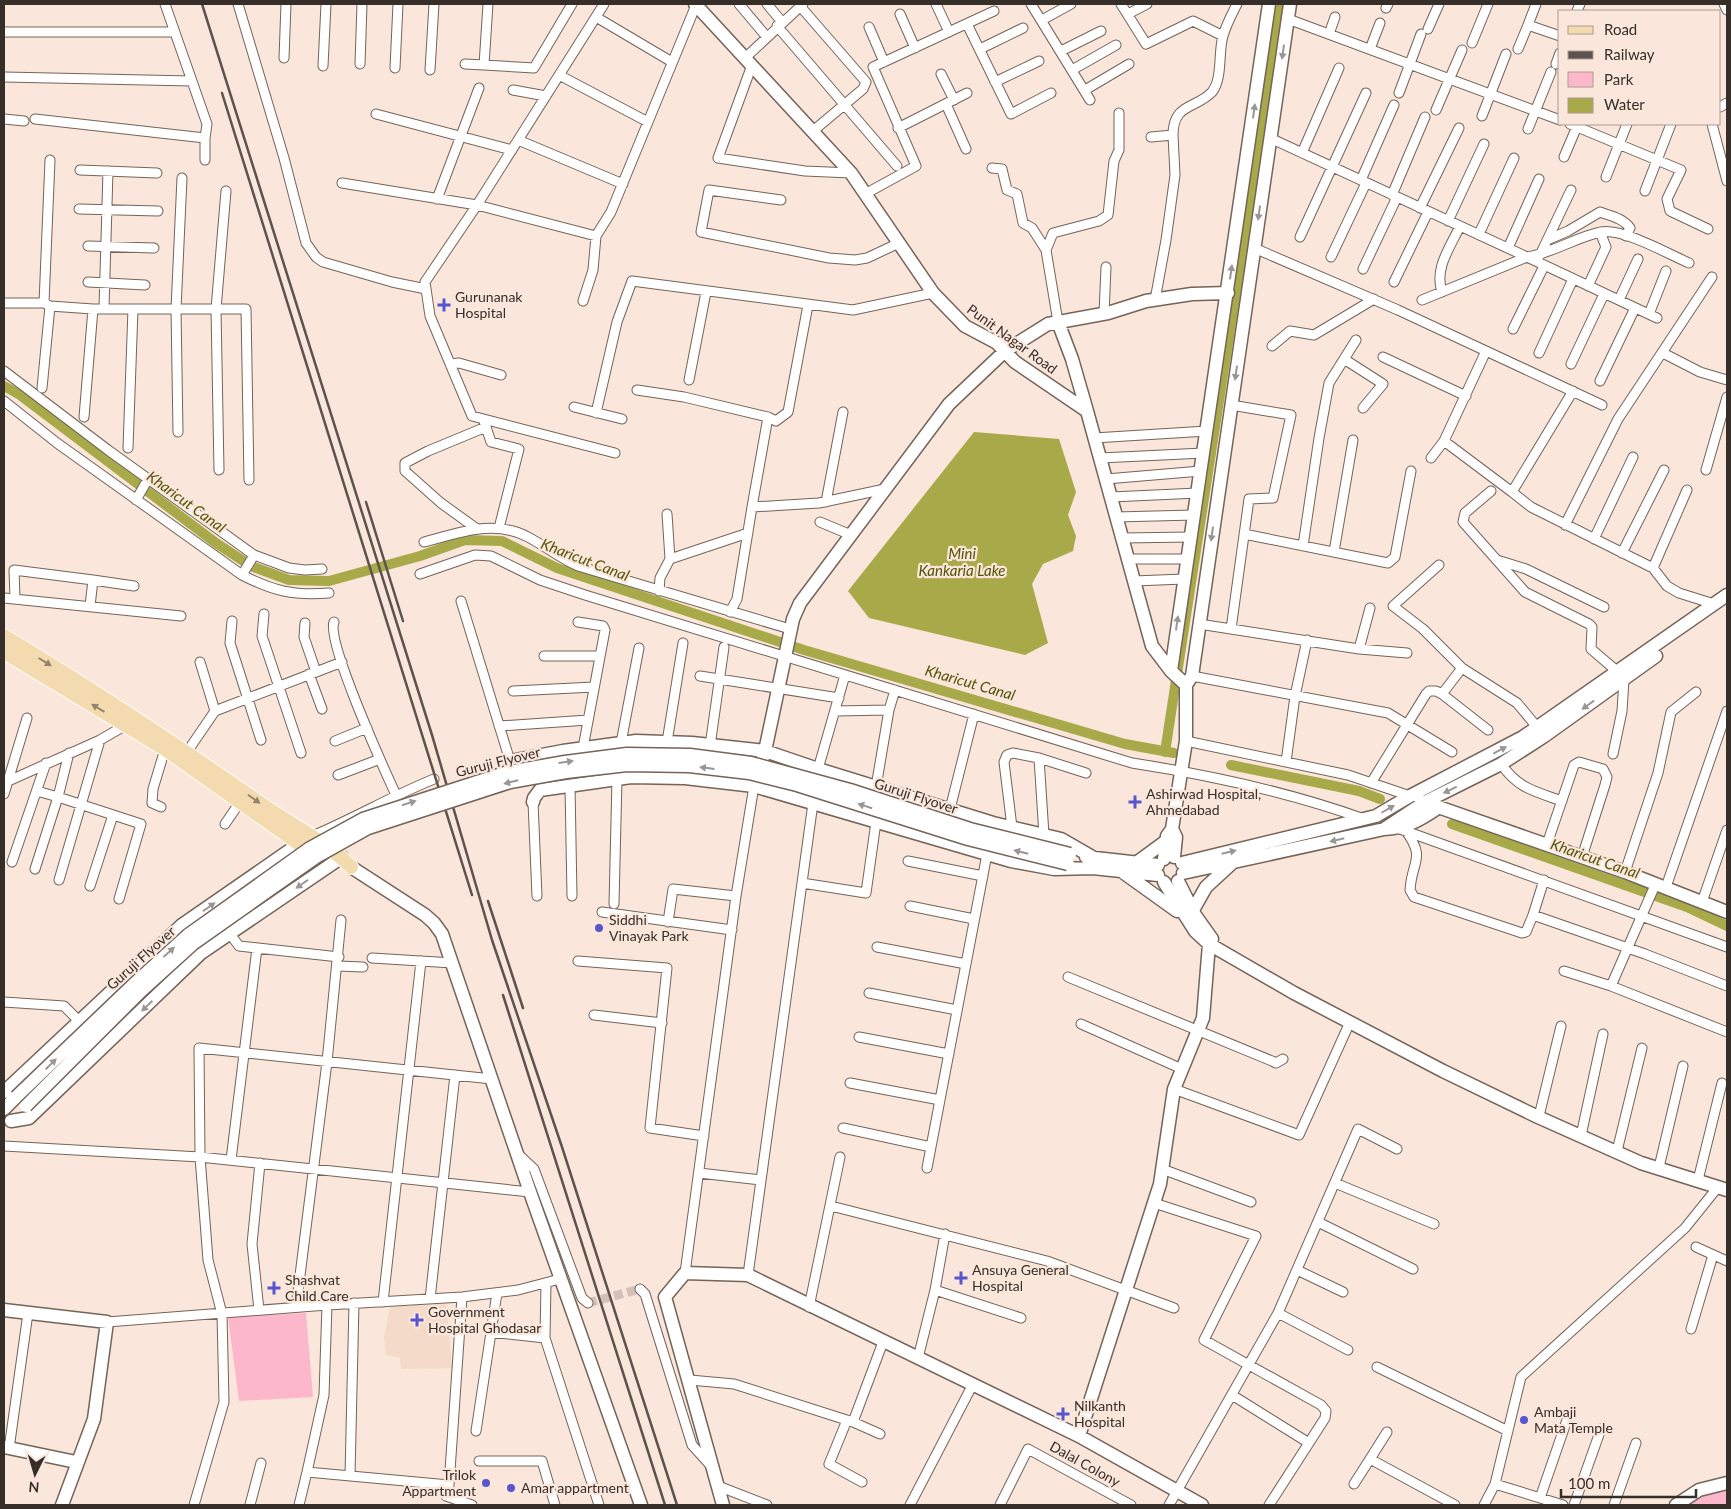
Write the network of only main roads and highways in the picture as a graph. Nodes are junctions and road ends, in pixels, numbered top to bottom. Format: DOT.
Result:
graph roads {
  1 [pos="4,636"];
  2 [pos="4,652"];
  3 [pos="304,840"];
  4 [pos="342,862"];
  1 -- 3 [label="main road, one-way"];
  3 -- 2 [label="main road, one-way"];
  3 -- 4 [label="main road"];
}
